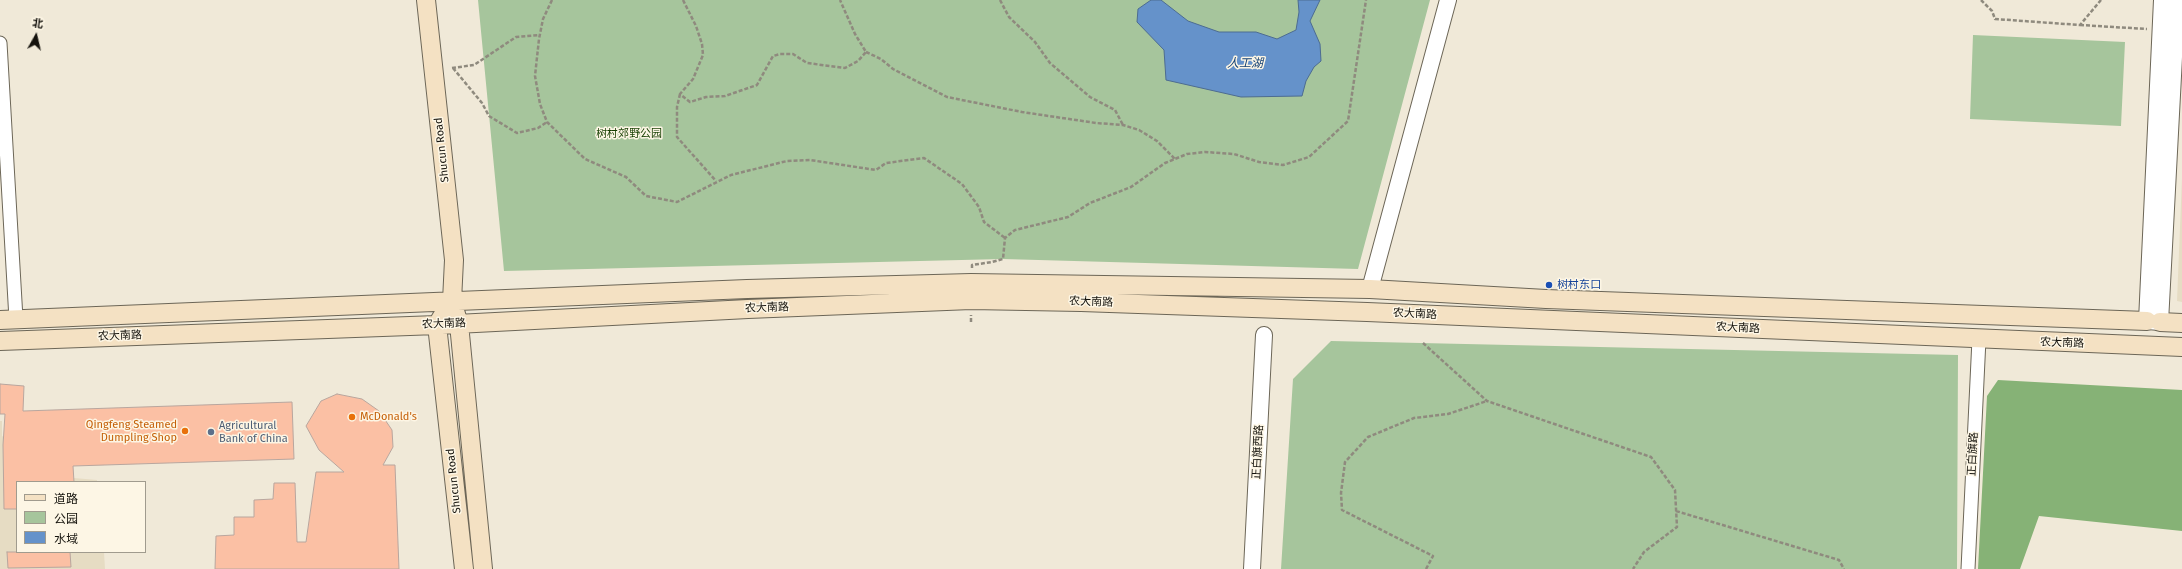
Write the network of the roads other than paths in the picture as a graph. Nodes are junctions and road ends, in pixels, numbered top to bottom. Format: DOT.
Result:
graph roads {
  1 [pos="426,0"];
  2 [pos="1448,0"];
  3 [pos="2162,0"];
  4 [pos="2177,0"];
  5 [pos="0,43"];
  6 [pos="1370,289"];
  7 [pos="452,301"];
  8 [pos="8,319"];
  9 [pos="2154,321"];
  10 [pos="2182,323"];
  11 [pos="459,324"];
  12 [pos="437,325"];
  13 [pos="1264,335"];
  14 [pos="1979,339"];
  15 [pos="0,341"];
  16 [pos="2182,347"];
  17 [pos="464,569"];
  18 [pos="483,569"];
  19 [pos="1252,569"];
  20 [pos="1968,569"];
  1 -- 7 [label="main road, Shucun Road"];
  2 -- 6 [label="street"];
  3 -- 9 [label="street"];
  4 -- 9 [label="street"];
  5 -- 8 [label="street"];
  6 -- 7 [label="main road, 农大南路"];
  6 -- 9 [label="main road, 农大南路"];
  7 -- 8 [label="main road, 农大南路"];
  7 -- 11 [label="main road, Shucun Road"];
  7 -- 12 [label="main road, Shucun Road"];
  9 -- 10 [label="main road, 农大南路"];
  11 -- 12 [label="main road, 农大南路"];
  11 -- 14 [label="main road, 农大南路"];
  11 -- 18 [label="main road, Shucun Road"];
  12 -- 15 [label="main road, 农大南路"];
  12 -- 17 [label="main road, Shucun Road"];
  13 -- 19 [label="street, 正白旗西路"];
  14 -- 16 [label="main road, 农大南路"];
  14 -- 20 [label="street, 正白旗路"];
}
